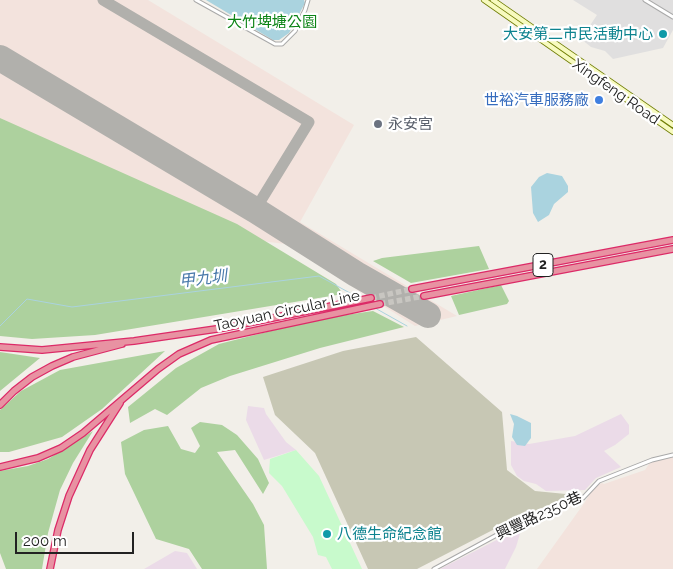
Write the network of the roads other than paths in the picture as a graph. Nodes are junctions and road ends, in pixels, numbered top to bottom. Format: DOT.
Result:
graph roads {
  1 [pos="196,0"];
  2 [pos="308,0"];
  3 [pos="484,0"];
  4 [pos="493,0"];
  5 [pos="645,0"];
  6 [pos="673,17"];
  7 [pos="673,125"];
  8 [pos="673,132"];
  9 [pos="673,240"];
  10 [pos="673,249"];
  11 [pos="412,289"];
  12 [pos="424,296"];
  13 [pos="370,298"];
  14 [pos="380,304"];
  15 [pos="134,341"];
  16 [pos="0,346"];
  17 [pos="126,395"];
  18 [pos="0,405"];
  19 [pos="673,455"];
  20 [pos="0,467"];
  21 [pos="50,569"];
  22 [pos="434,569"];
  1 -- 2 [label="street"];
  3 -- 8 [label="main road, Xingfeng Road"];
  4 -- 7 [label="main road, Xingfeng Road"];
  5 -- 6 [label="street"];
  9 -- 11 [label="highway, 2"];
  10 -- 12 [label="highway, 2"];
  13 -- 15 [label="highway, Taoyuan Circular Line"];
  14 -- 17 [label="highway, Taoyuan Circular Line"];
  15 -- 16 [label="highway"];
  15 -- 18 [label="highway"];
  17 -- 20 [label="highway, Taoyuan Circular Line"];
  17 -- 21 [label="highway"];
  19 -- 22 [label="street, 興豐路2350巷"];
}
